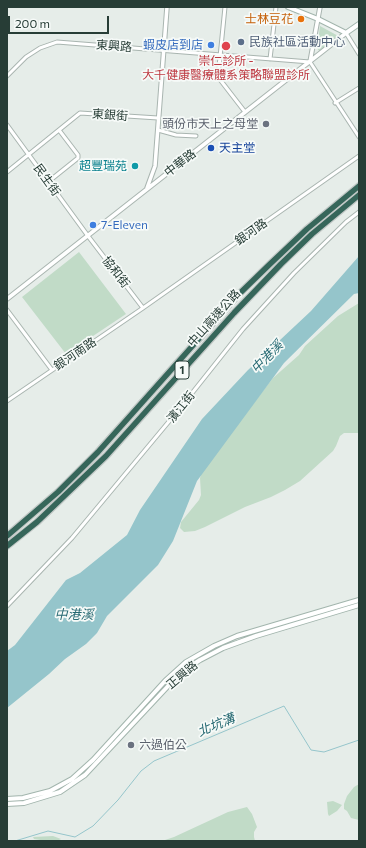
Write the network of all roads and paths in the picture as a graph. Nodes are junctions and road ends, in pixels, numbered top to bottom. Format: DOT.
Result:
graph roads {
  1 [pos="167,7"];
  2 [pos="225,7"];
  3 [pos="276,7"];
  4 [pos="288,7"];
  5 [pos="320,7"];
  6 [pos="318,19"];
  7 [pos="359,24"];
  8 [pos="346,33"];
  9 [pos="164,50"];
  10 [pos="220,54"];
  11 [pos="359,54"];
  12 [pos="270,59"];
  13 [pos="310,62"];
  14 [pos="7,76"];
  15 [pos="359,88"];
  16 [pos="335,103"];
  17 [pos="245,112"];
  18 [pos="158,118"];
  19 [pos="7,125"];
  20 [pos="59,130"];
  21 [pos="158,130"];
  22 [pos="196,136"];
  23 [pos="359,137"];
  24 [pos="29,155"];
  25 [pos="359,156"];
  26 [pos="7,172"];
  27 [pos="48,182"];
  28 [pos="359,186"];
  29 [pos="146,190"];
  30 [pos="359,195"];
  31 [pos="359,212"];
  32 [pos="88,236"];
  33 [pos="7,299"];
  34 [pos="143,308"];
  35 [pos="7,310"];
  36 [pos="52,370"];
  37 [pos="7,401"];
  38 [pos="7,536"];
  39 [pos="7,546"];
  40 [pos="359,600"];
  41 [pos="359,605"];
  42 [pos="7,606"];
  43 [pos="7,799"];
  44 [pos="7,804"];
  1 -- 9 [label="street"];
  2 -- 10 [label="street"];
  3 -- 12 [label="street"];
  4 -- 6 [label="main road"];
  5 -- 6 [label="street"];
  6 -- 8 [label="main road"];
  6 -- 13 [label="street"];
  7 -- 8 [label="main road"];
  8 -- 11 [label="street"];
  8 -- 13 [label="street, 中華路"];
  9 -- 10 [label="street, 東興路"];
  9 -- 14 [label="street, 東興路"];
  9 -- 18 [label="street"];
  10 -- 12 [label="street, 東興路"];
  10 -- 17 [label="street"];
  12 -- 13 [label="street, 東興路"];
  13 -- 16 [label="street"];
  13 -- 17 [label="street, 中華路"];
  15 -- 16 [label="street"];
  16 -- 23 [label="street"];
  17 -- 29 [label="street, 中華路"];
  18 -- 20 [label="street, 東銀街"];
  18 -- 21 [label="street"];
  19 -- 24 [label="street, 民生街"];
  20 -- 24 [label="street, 東銀街"];
  20 -- 27 [label="street"];
  21 -- 22 [label="street"];
  21 -- 29 [label="street"];
  24 -- 26 [label="street, 東銀街"];
  24 -- 27 [label="street, 民生街"];
  25 -- 34 [label="street, 銀河路"];
  27 -- 32 [label="street, 民生街"];
  28 -- 38 [label="highway, 中山高速公路 / 1"];
  29 -- 32 [label="street, 中華路"];
  30 -- 39 [label="highway, 中山高速公路 / 1"];
  31 -- 42 [label="street, 濱江街"];
  32 -- 33 [label="street, 中華路"];
  32 -- 34 [label="street, 協和街"];
  34 -- 36 [label="street, 銀河南路"];
  35 -- 36 [label="street"];
  36 -- 37 [label="street, 銀河南路"];
  40 -- 43 [label="main road, 正興路"];
  41 -- 44 [label="main road, 正興路"];
}
